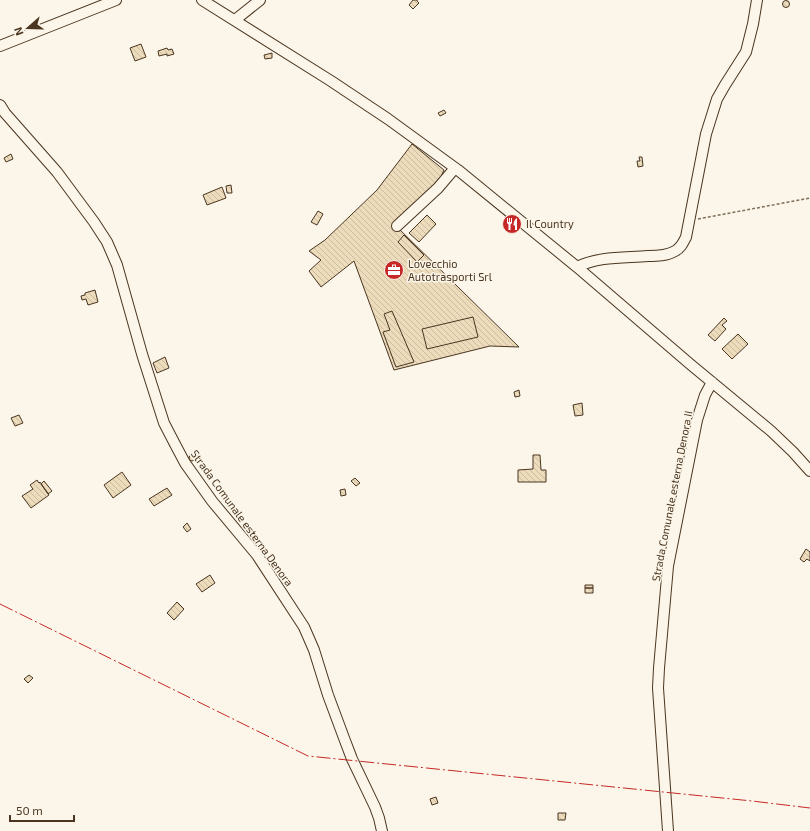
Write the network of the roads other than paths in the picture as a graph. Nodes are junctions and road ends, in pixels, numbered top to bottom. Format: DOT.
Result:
graph roads {
  1 [pos="116,0"];
  2 [pos="202,0"];
  3 [pos="260,0"];
  4 [pos="757,0"];
  5 [pos="235,20"];
  6 [pos="0,46"];
  7 [pos="0,105"];
  8 [pos="455,168"];
  9 [pos="397,226"];
  10 [pos="577,267"];
  11 [pos="712,382"];
  12 [pos="810,471"];
  13 [pos="382,831"];
  14 [pos="668,831"];
  1 -- 6 [label="street"];
  2 -- 5 [label="street"];
  3 -- 5 [label="street"];
  4 -- 10 [label="street"];
  5 -- 8 [label="street"];
  7 -- 13 [label="street, Strada Comunale esterna Denora"];
  8 -- 9 [label="street"];
  8 -- 10 [label="street"];
  10 -- 11 [label="street"];
  11 -- 12 [label="street"];
  11 -- 14 [label="street, Strada Comunale esterna Denora II"];
}
